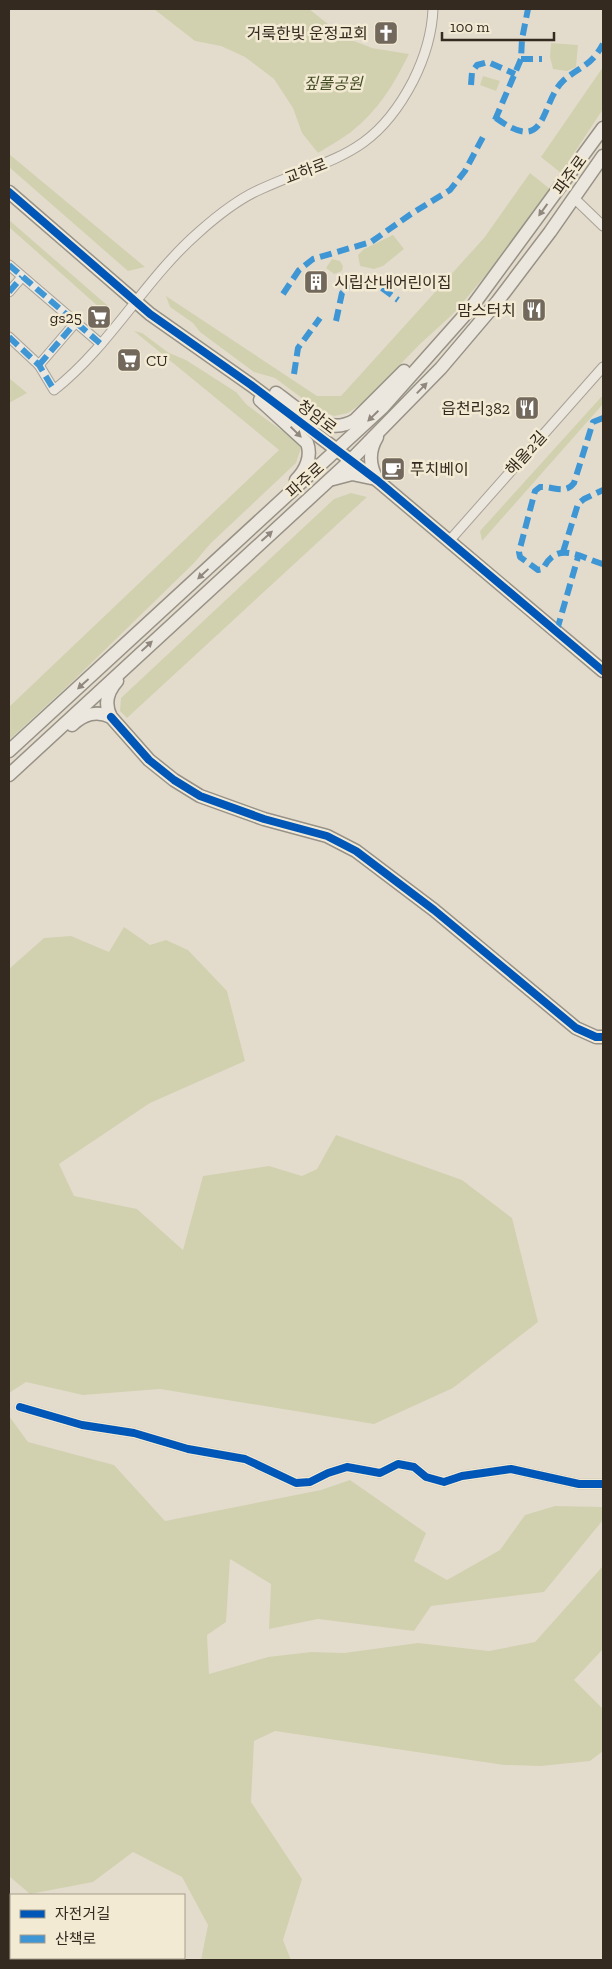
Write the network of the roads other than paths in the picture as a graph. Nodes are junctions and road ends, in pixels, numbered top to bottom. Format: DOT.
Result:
graph roads {
  1 [pos="432,9"];
  2 [pos="603,128"];
  3 [pos="603,156"];
  4 [pos="9,192"];
  5 [pos="574,198"];
  6 [pos="603,226"];
  7 [pos="9,265"];
  8 [pos="22,277"];
  9 [pos="9,292"];
  10 [pos="136,302"];
  11 [pos="76,322"];
  12 [pos="448,334"];
  13 [pos="9,337"];
  14 [pos="101,344"];
  15 [pos="40,365"];
  16 [pos="603,367"];
  17 [pos="251,385"];
  18 [pos="383,427"];
  19 [pos="338,450"];
  20 [pos="351,460"];
  21 [pos="378,481"];
  22 [pos="322,486"];
  23 [pos="450,540"];
  24 [pos="221,557"];
  25 [pos="133,659"];
  26 [pos="603,671"];
  27 [pos="110,718"];
  28 [pos="9,751"];
  29 [pos="32,753"];
  30 [pos="9,774"];
  31 [pos="603,1037"];
  32 [pos="20,1406"];
  33 [pos="603,1484"];
  1 -- 10 [label="street, 교하로"];
  2 -- 12 [label="main road, 파주로, one-way"];
  3 -- 5 [label="main road, 파주로"];
  4 -- 10 [label="main road, 청암로"];
  5 -- 6 [label="street"];
  18 -- 5 [label="main road, 파주로, one-way"];
  7 -- 8 [label="street"];
  8 -- 9 [label="street"];
  8 -- 11 [label="street"];
  10 -- 14 [label="street, 교하로"];
  10 -- 17 [label="main road, 청암로"];
  11 -- 14 [label="street"];
  11 -- 15 [label="street"];
  12 -- 17 [label="main road"];
  12 -- 19 [label="main road, 파주로, one-way"];
  13 -- 15 [label="street"];
  14 -- 15 [label="street, 교하로"];
  16 -- 23 [label="street, 해올2길"];
  17 -- 19 [label="main road, 청암로"];
  17 -- 24 [label="main road, one-way"];
  18 -- 20 [label="main road, 파주로"];
  18 -- 21 [label="main road"];
  19 -- 20 [label="main road, 청암로"];
  19 -- 24 [label="main road, 파주로"];
  20 -- 21 [label="main road, 청암로"];
  20 -- 22 [label="main road, 파주로"];
  21 -- 22 [label="main road"];
  21 -- 23 [label="main road, 청암로"];
  25 -- 22 [label="main road, 파주로, one-way"];
  23 -- 26 [label="main road, 청암로"];
  24 -- 28 [label="main road, 파주로, one-way"];
  25 -- 27 [label="main road"];
  25 -- 29 [label="main road, 파주로"];
  27 -- 29 [label="main road"];
  27 -- 31 [label="main road"];
  29 -- 30 [label="main road, 파주로"];
  32 -- 33 [label="street"];
}
